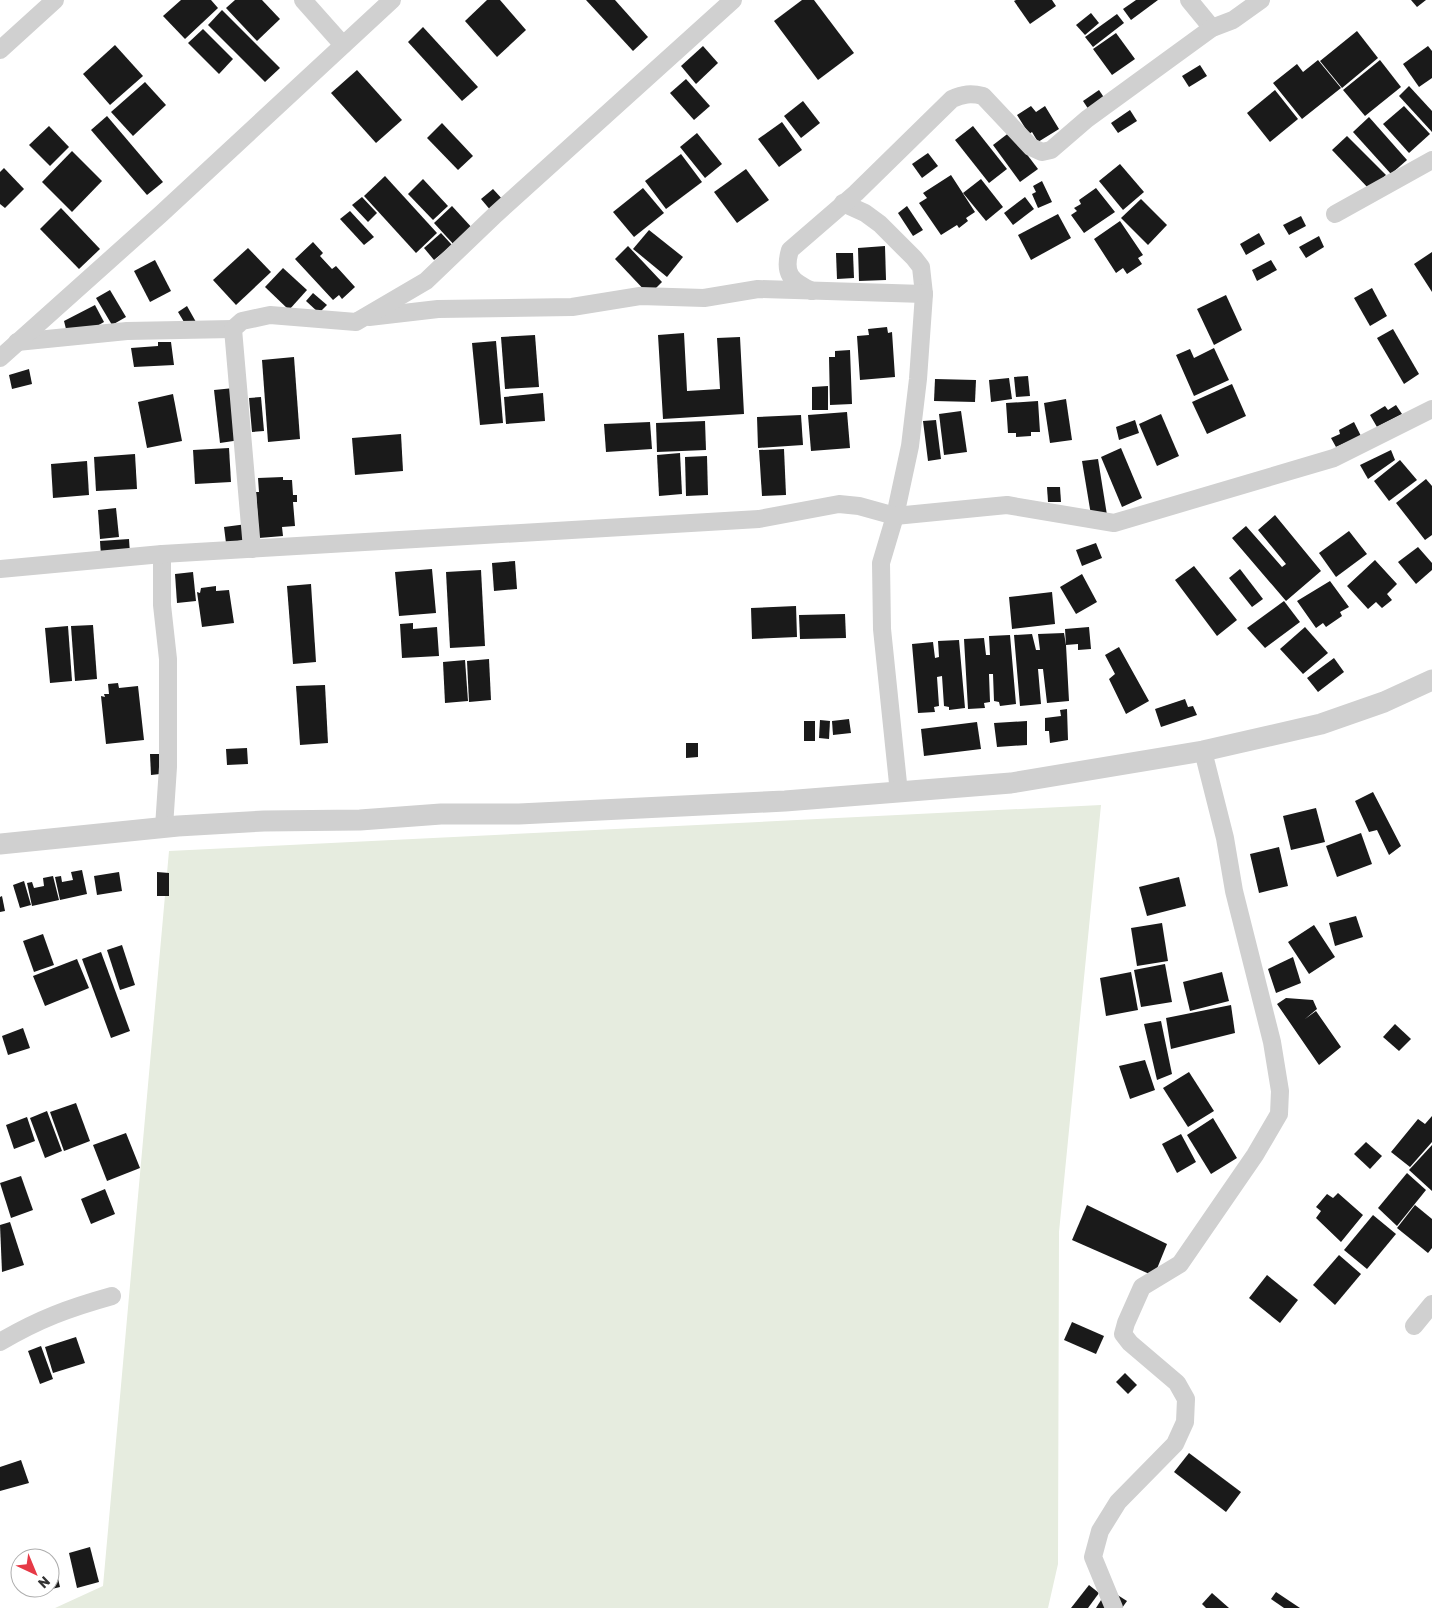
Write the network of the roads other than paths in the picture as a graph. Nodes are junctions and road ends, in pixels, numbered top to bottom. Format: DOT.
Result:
graph roads {
  1 [pos="55,0"];
  2 [pos="303,0"];
  3 [pos="392,0"];
  4 [pos="733,0"];
  5 [pos="1189,0"];
  6 [pos="1261,0"];
  7 [pos="1212,28"];
  8 [pos="343,45"];
  9 [pos="0,50"];
  10 [pos="1432,160"];
  11 [pos="843,203"];
  12 [pos="1334,214"];
  13 [pos="426,281"];
  14 [pos="812,291"];
  15 [pos="924,294"];
  16 [pos="432,310"];
  17 [pos="363,318"];
  18 [pos="233,329"];
  19 [pos="17,342"];
  20 [pos="0,358"];
  21 [pos="1432,409"];
  22 [pos="894,516"];
  23 [pos="252,549"];
  24 [pos="162,554"];
  25 [pos="0,568"];
  26 [pos="1432,680"];
  27 [pos="1203,751"];
  28 [pos="899,793"];
  29 [pos="164,827"];
  30 [pos="0,844"];
  31 [pos="112,1296"];
  32 [pos="1432,1304"];
  33 [pos="1414,1326"];
  34 [pos="0,1342"];
  35 [pos="1114,1608"];
  1 -- 9 [label="street"];
  2 -- 8 [label="street"];
  3 -- 8 [label="street"];
  4 -- 13 [label="street"];
  5 -- 7 [label="street"];
  6 -- 7 [label="street"];
  7 -- 11 [label="street"];
  8 -- 19 [label="street"];
  10 -- 12 [label="street"];
  11 -- 14 [label="street"];
  11 -- 15 [label="street"];
  13 -- 16 [label="street"];
  13 -- 17 [label="street"];
  14 -- 15 [label="street"];
  14 -- 16 [label="street"];
  15 -- 22 [label="street"];
  16 -- 17 [label="street"];
  17 -- 18 [label="street"];
  18 -- 19 [label="street"];
  18 -- 23 [label="street"];
  19 -- 20 [label="street"];
  21 -- 22 [label="street"];
  22 -- 23 [label="street"];
  22 -- 28 [label="street"];
  23 -- 24 [label="street"];
  24 -- 25 [label="street"];
  24 -- 29 [label="street"];
  26 -- 27 [label="street"];
  27 -- 28 [label="street"];
  27 -- 35 [label="street"];
  28 -- 29 [label="street"];
  29 -- 30 [label="street"];
  31 -- 34 [label="street"];
  32 -- 33 [label="street"];
}
